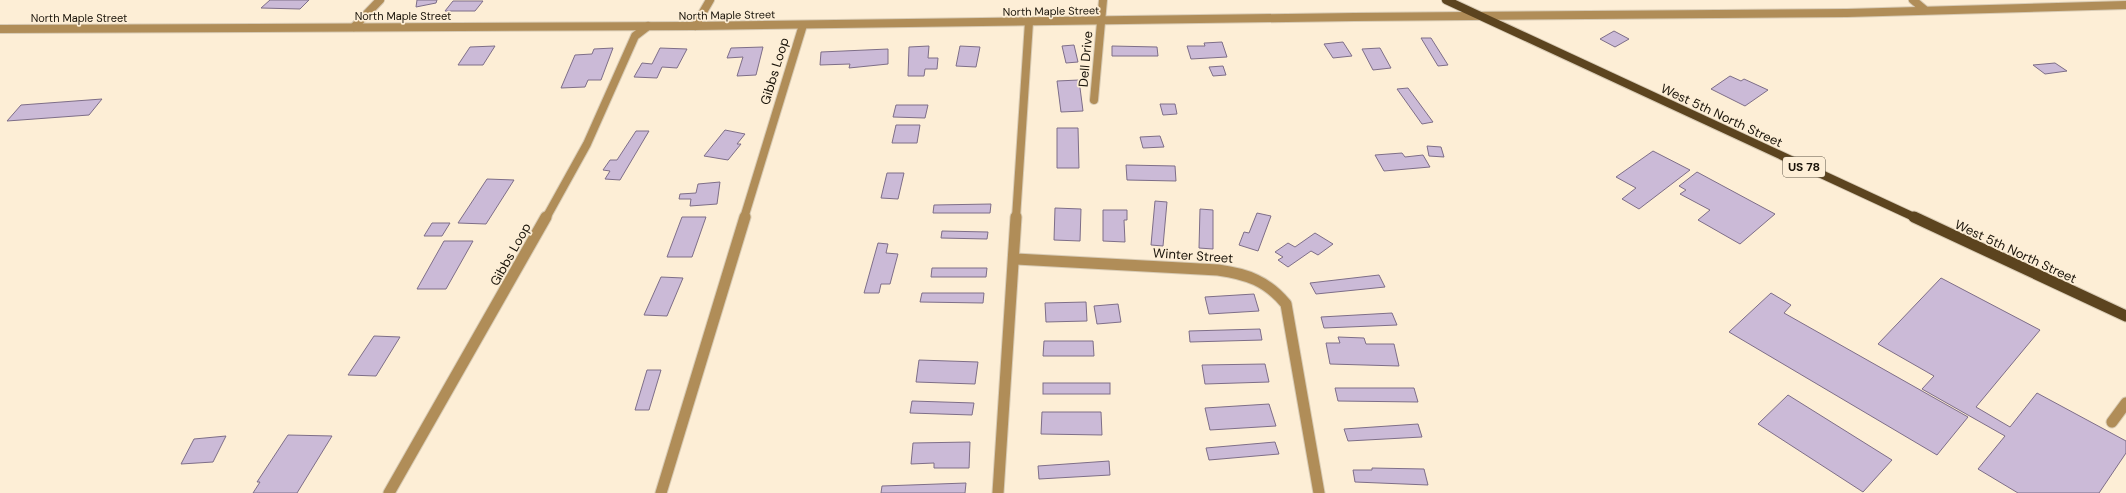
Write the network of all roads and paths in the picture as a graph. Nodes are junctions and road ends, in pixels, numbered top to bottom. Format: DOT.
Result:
graph roads {
  1 [pos="380,0"];
  2 [pos="710,0"];
  3 [pos="1103,0"];
  4 [pos="1446,0"];
  5 [pos="1913,0"];
  6 [pos="2126,5"];
  7 [pos="1925,10"];
  8 [pos="1482,17"];
  9 [pos="1101,21"];
  10 [pos="1029,22"];
  11 [pos="803,25"];
  12 [pos="648,26"];
  13 [pos="695,26"];
  14 [pos="354,27"];
  15 [pos="0,29"];
  16 [pos="1094,100"];
  17 [pos="1015,259"];
  18 [pos="2126,316"];
  19 [pos="2126,403"];
  20 [pos="2112,422"];
  21 [pos="389,493"];
  22 [pos="661,493"];
  23 [pos="998,493"];
  24 [pos="1320,493"];
  1 -- 14 [label="street"];
  2 -- 13 [label="street"];
  3 -- 9 [label="street, Dell Drive"];
  4 -- 8 [label="main road, US 78"];
  5 -- 7 [label="street"];
  6 -- 7 [label="street, North Maple Street"];
  7 -- 8 [label="street, North Maple Street"];
  8 -- 9 [label="street, North Maple Street"];
  8 -- 18 [label="main road, West 5th North Street / US 78"];
  9 -- 10 [label="street, North Maple Street"];
  9 -- 16 [label="street, Dell Drive"];
  10 -- 11 [label="street, North Maple Street"];
  10 -- 17 [label="street"];
  11 -- 13 [label="street, North Maple Street"];
  11 -- 22 [label="street, Gibbs Loop"];
  12 -- 13 [label="street, North Maple Street"];
  12 -- 14 [label="street, North Maple Street"];
  12 -- 21 [label="street, Gibbs Loop"];
  14 -- 15 [label="street, North Maple Street"];
  17 -- 23 [label="street"];
  17 -- 24 [label="street, Winter Street"];
  19 -- 20 [label="street"];
}
